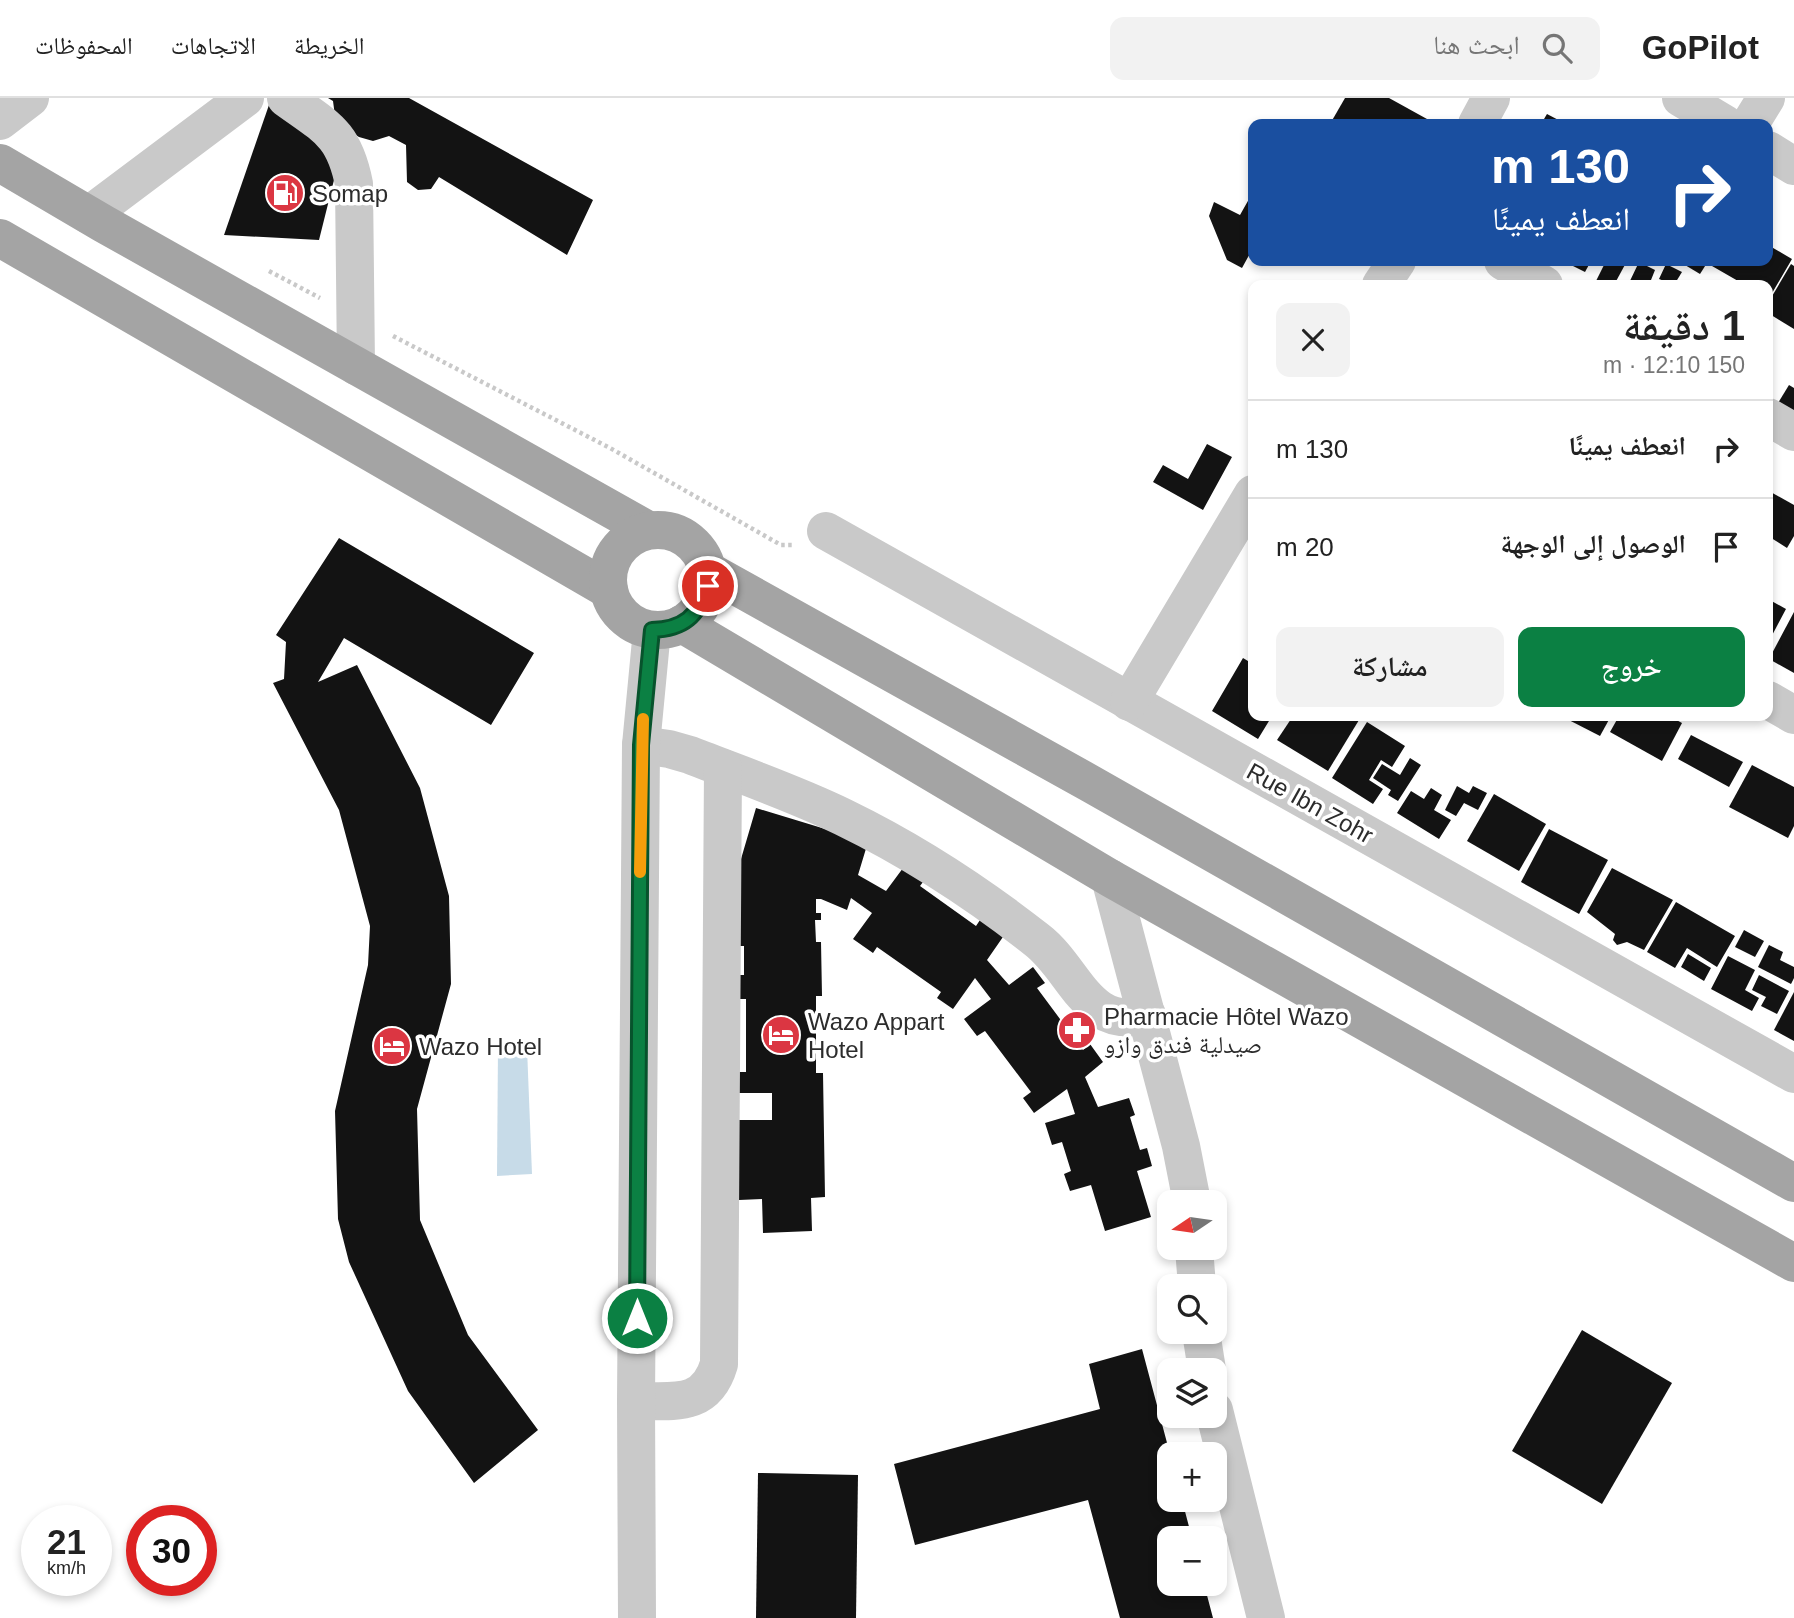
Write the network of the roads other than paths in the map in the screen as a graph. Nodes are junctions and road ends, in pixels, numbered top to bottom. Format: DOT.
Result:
graph roads {
  1 [pos="30,98"];
  2 [pos="246,98"];
  3 [pos="286,98"];
  4 [pos="1492,98"];
  5 [pos="1681,98"];
  6 [pos="1766,98"];
  7 [pos="1480,119"];
  8 [pos="1717,119"];
  9 [pos="1753,119"];
  10 [pos="0,121"];
  11 [pos="1773,153"];
  12 [pos="0,163"];
  13 [pos="1794,166"];
  14 [pos="89,215"];
  15 [pos="0,238"];
  16 [pos="1512,266"];
  17 [pos="1535,280"];
  18 [pos="356,366"];
  19 [pos="1773,420"];
  20 [pos="1794,432"];
  21 [pos="1248,502"];
  22 [pos="648,530"];
  23 [pos="826,531"];
  24 [pos="707,570"];
  25 [pos="608,590"];
  26 [pos="667,627"];
  27 [pos="1129,702"];
  28 [pos="1773,703"];
  29 [pos="1794,715"];
  30 [pos="641,745"];
  31 [pos="723,768"];
  32 [pos="1110,878"];
  33 [pos="1147,1015"];
  34 [pos="1794,1074"];
  35 [pos="1794,1183"];
  36 [pos="1190,1190"];
  37 [pos="1794,1263"];
  38 [pos="636,1401"];
  39 [pos="1218,1428"];
  40 [pos="637,1618"];
  41 [pos="1266,1618"];
  1 -- 10 [label="street"];
  2 -- 14 [label="street"];
  3 -- 18 [label="street"];
  4 -- 7 [label="street"];
  5 -- 8 [label="street"];
  6 -- 9 [label="street"];
  11 -- 13 [label="street"];
  12 -- 14 [label="main road"];
  14 -- 18 [label="main road"];
  15 -- 25 [label="main road"];
  16 -- 17 [label="street"];
  18 -- 22 [label="main road"];
  19 -- 20 [label="street"];
  21 -- 27 [label="street"];
  22 -- 24 [label="main road"];
  22 -- 25 [label="main road"];
  23 -- 27 [label="street, Rue Ibn Zohr"];
  24 -- 26 [label="main road"];
  24 -- 35 [label="main road"];
  25 -- 26 [label="main road"];
  26 -- 30 [label="street"];
  26 -- 32 [label="main road"];
  27 -- 34 [label="street, Rue Ibn Zohr"];
  28 -- 29 [label="street"];
  30 -- 31 [label="street"];
  30 -- 38 [label="street"];
  31 -- 33 [label="street"];
  31 -- 38 [label="street"];
  32 -- 33 [label="street"];
  32 -- 37 [label="main road"];
  33 -- 36 [label="street"];
  38 -- 40 [label="street"];
  39 -- 41 [label="street"];
}
